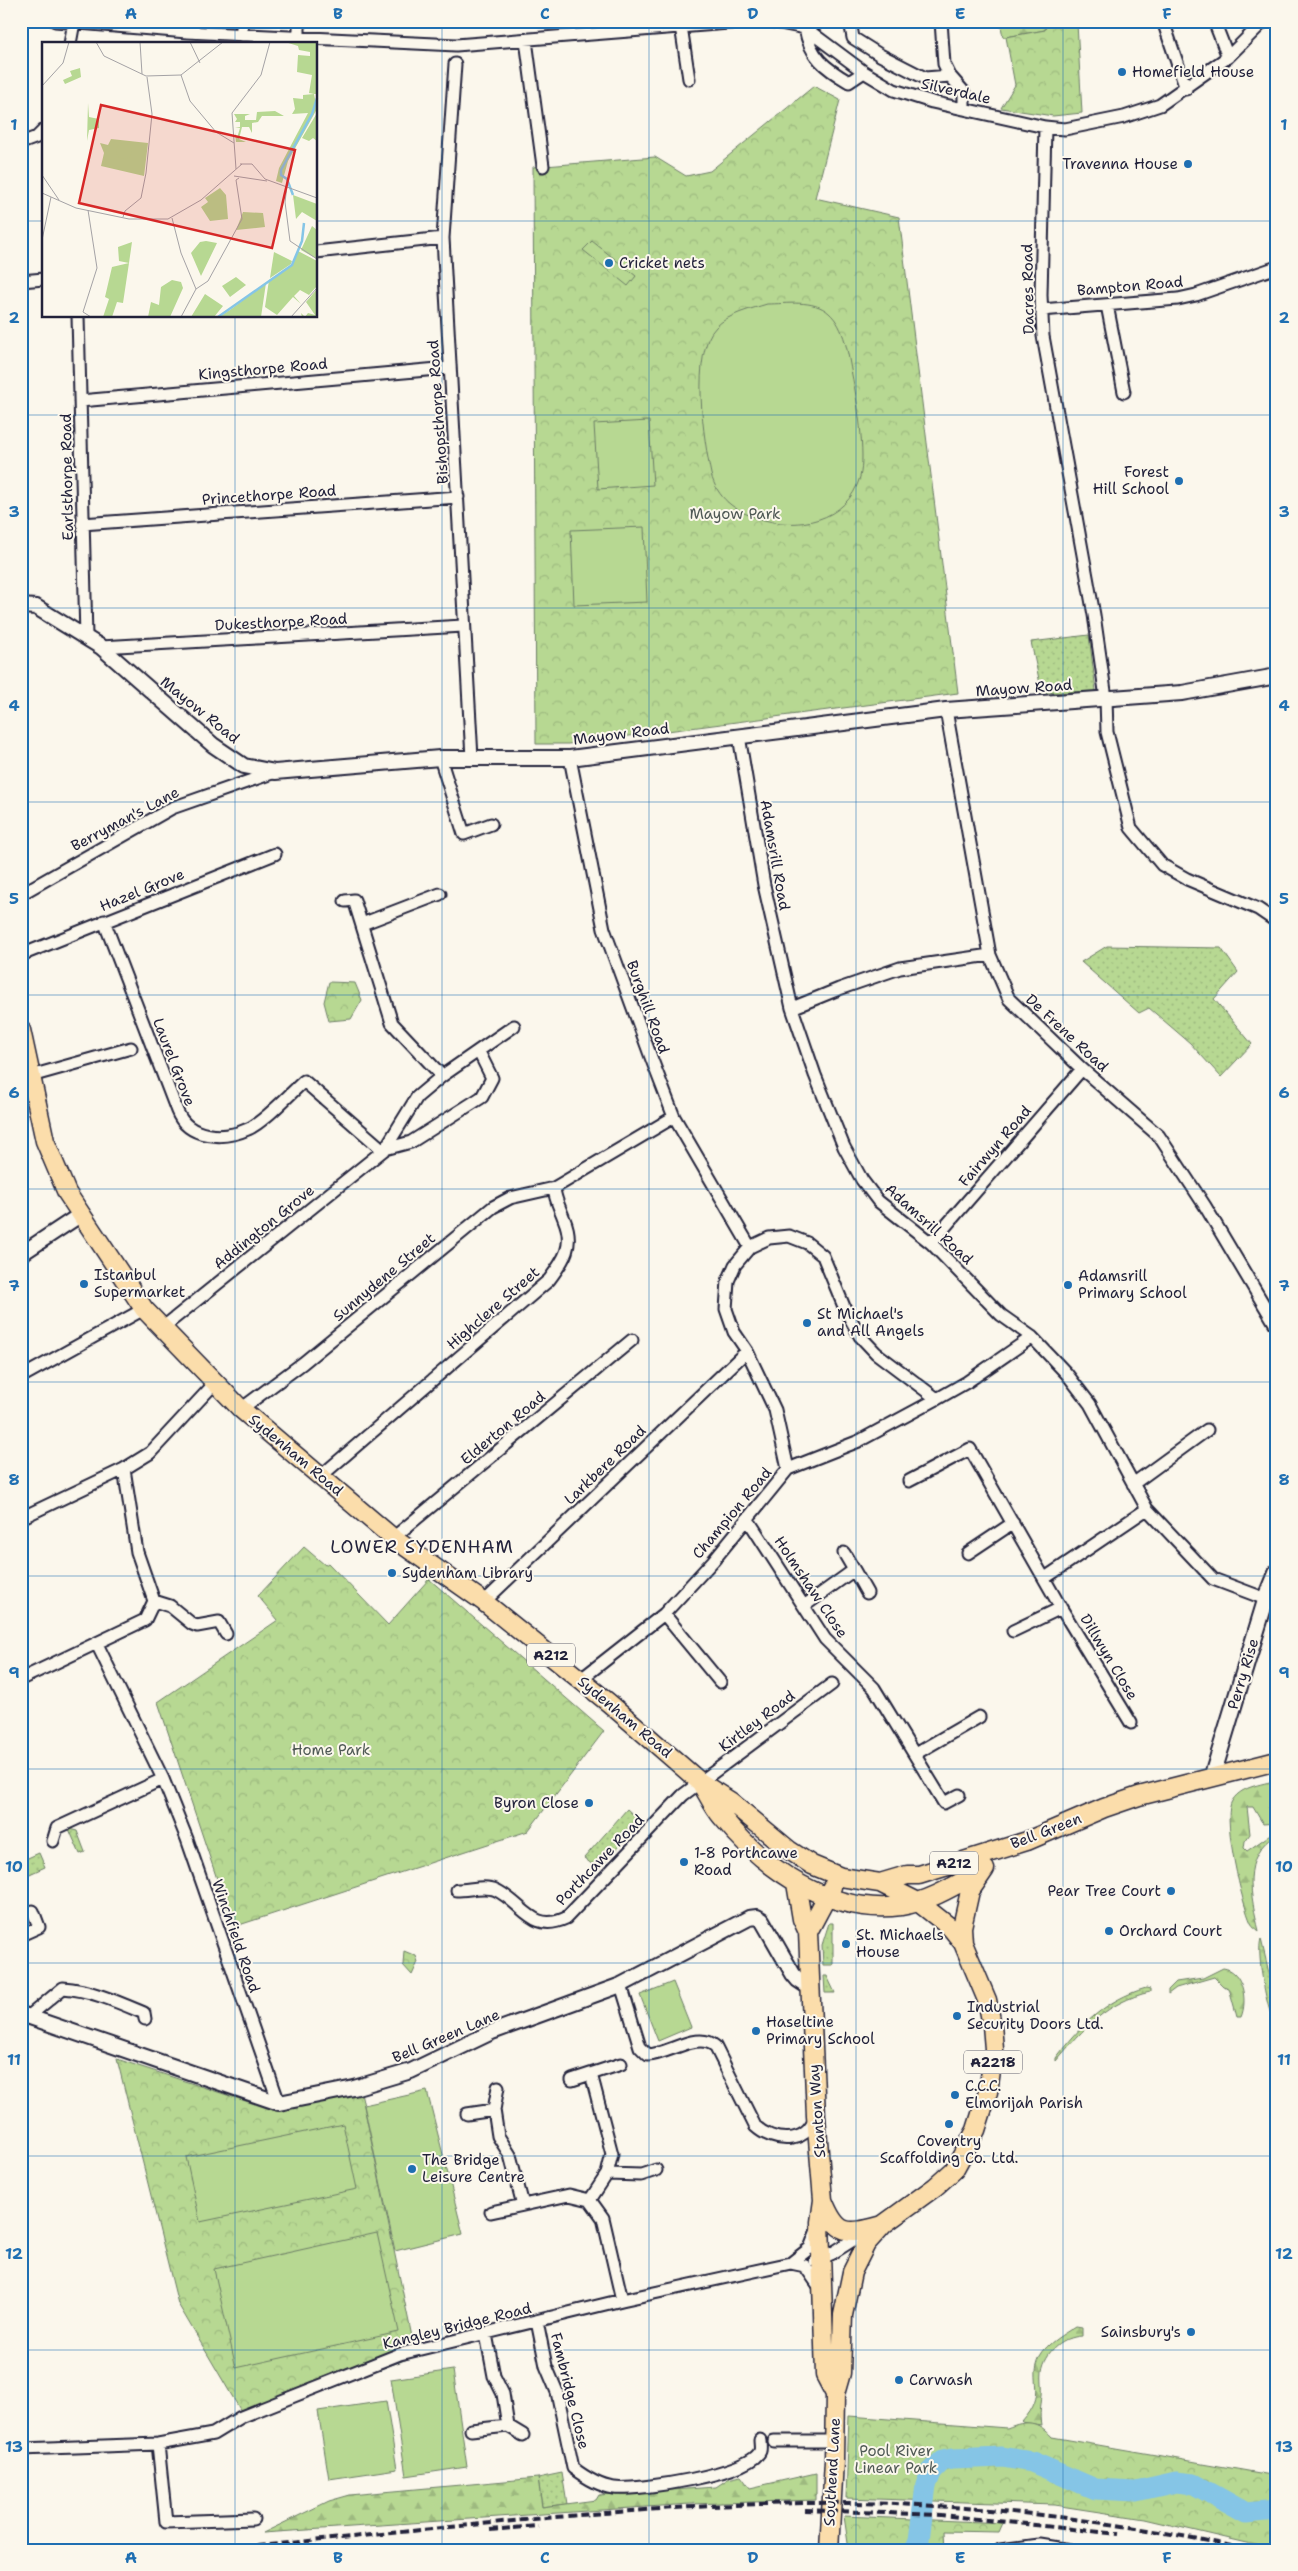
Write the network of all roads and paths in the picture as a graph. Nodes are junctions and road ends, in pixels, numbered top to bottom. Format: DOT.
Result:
graph roads {
  1 [pos="55,21"];
  2 [pos="242,21"];
  3 [pos="299,21"];
  4 [pos="754,21"];
  5 [pos="770,21"];
  6 [pos="850,21"];
  7 [pos="941,21"];
  8 [pos="1163,21"];
  9 [pos="1214,21"];
  10 [pos="1264,21"];
  11 [pos="74,22"];
  12 [pos="175,26"];
  13 [pos="680,26"];
  14 [pos="805,28"];
  15 [pos="242,35"];
  16 [pos="187,38"];
  17 [pos="299,39"];
  18 [pos="526,40"];
  19 [pos="70,42"];
  20 [pos="1228,57"];
  21 [pos="455,64"];
  22 [pos="864,72"];
  23 [pos="950,76"];
  24 [pos="689,79"];
  25 [pos="1186,89"];
  26 [pos="964,109"];
  27 [pos="1045,127"];
  28 [pos="42,132"];
  29 [pos="21,143"];
  30 [pos="543,166"];
  31 [pos="443,238"];
  32 [pos="318,252"];
  33 [pos="1277,267"];
  34 [pos="42,279"];
  35 [pos="21,281"];
  36 [pos="1107,305"];
  37 [pos="1041,310"];
  38 [pos="78,318"];
  39 [pos="449,368"];
  40 [pos="1124,392"];
  41 [pos="80,401"];
  42 [pos="458,497"];
  43 [pos="82,524"];
  44 [pos="21,606"];
  45 [pos="463,626"];
  46 [pos="86,637"];
  47 [pos="101,648"];
  48 [pos="1277,676"];
  49 [pos="1106,698"];
  50 [pos="946,710"];
  51 [pos="739,736"];
  52 [pos="440,758"];
  53 [pos="472,758"];
  54 [pos="570,758"];
  55 [pos="276,772"];
  56 [pos="491,824"];
  57 [pos="275,854"];
  58 [pos="21,894"];
  59 [pos="440,894"];
  60 [pos="345,900"];
  61 [pos="104,921"];
  62 [pos="1277,922"];
  63 [pos="362,924"];
  64 [pos="21,955"];
  65 [pos="990,955"];
  66 [pos="792,1008"];
  67 [pos="514,1026"];
  68 [pos="21,1030"];
  69 [pos="131,1048"];
  70 [pos="479,1052"];
  71 [pos="1082,1069"];
  72 [pos="31,1076"];
  73 [pos="442,1076"];
  74 [pos="674,1116"];
  75 [pos="384,1150"];
  76 [pos="554,1188"];
  77 [pos="80,1215"];
  78 [pos="931,1243"];
  79 [pos="750,1247"];
  80 [pos="21,1254"];
  81 [pos="144,1309"];
  82 [pos="1277,1328"];
  83 [pos="161,1329"];
  84 [pos="1032,1337"];
  85 [pos="632,1340"];
  86 [pos="747,1350"];
  87 [pos="21,1377"];
  88 [pos="215,1383"];
  89 [pos="937,1399"];
  90 [pos="241,1409"];
  91 [pos="1207,1430"];
  92 [pos="124,1468"];
  93 [pos="788,1469"];
  94 [pos="321,1476"];
  95 [pos="909,1481"];
  96 [pos="1133,1484"];
  97 [pos="1147,1509"];
  98 [pos="21,1518"];
  99 [pos="747,1518"];
  100 [pos="1013,1523"];
  101 [pos="393,1538"];
  102 [pos="844,1553"];
  103 [pos="968,1553"];
  104 [pos="854,1570"];
  105 [pos="1277,1572"];
  106 [pos="1045,1578"];
  107 [pos="868,1592"];
  108 [pos="1266,1599"];
  109 [pos="154,1601"];
  110 [pos="484,1602"];
  111 [pos="804,1606"];
  112 [pos="1061,1608"];
  113 [pos="664,1614"];
  114 [pos="1013,1631"];
  115 [pos="226,1634"];
  116 [pos="97,1644"];
  117 [pos="21,1678"];
  118 [pos="580,1680"];
  119 [pos="720,1682"];
  120 [pos="832,1684"];
  121 [pos="979,1717"];
  122 [pos="1132,1723"];
  123 [pos="915,1754"];
  124 [pos="1277,1761"];
  125 [pos="1212,1777"];
  126 [pos="164,1779"];
  127 [pos="700,1782"];
  128 [pos="958,1795"];
  129 [pos="54,1841"];
  130 [pos="1027,1841"];
  131 [pos="985,1869"];
  132 [pos="835,1875"];
  133 [pos="796,1883"];
  134 [pos="880,1883"];
  135 [pos="457,1890"];
  136 [pos="826,1896"];
  137 [pos="918,1902"];
  138 [pos="33,1911"];
  139 [pos="808,1932"];
  140 [pos="21,1935"];
  141 [pos="963,1943"];
  142 [pos="621,1985"];
  143 [pos="810,1988"];
  144 [pos="25,2016"];
  145 [pos="145,2020"];
  146 [pos="620,2064"];
  147 [pos="591,2074"];
  148 [pos="572,2080"];
  149 [pos="498,2087"];
  150 [pos="279,2103"];
  151 [pos="494,2110"];
  152 [pos="466,2114"];
  153 [pos="816,2116"];
  154 [pos="656,2170"];
  155 [pos="607,2174"];
  156 [pos="590,2200"];
  157 [pos="823,2200"];
  158 [pos="523,2205"];
  159 [pos="491,2212"];
  160 [pos="820,2222"];
  161 [pos="884,2224"];
  162 [pos="791,2263"];
  163 [pos="813,2263"];
  164 [pos="622,2300"];
  165 [pos="537,2321"];
  166 [pos="486,2334"];
  167 [pos="835,2394"];
  168 [pos="508,2426"];
  169 [pos="471,2430"];
  170 [pos="523,2435"];
  171 [pos="760,2440"];
  172 [pos="774,2441"];
  173 [pos="834,2441"];
  174 [pos="158,2444"];
  175 [pos="21,2448"];
  176 [pos="253,2519"];
  177 [pos="829,2550"];
  178 [pos="1000,2550"];
  179 [pos="1070,2550"];
  1 -- 11 [label="street"];
  2 -- 15 [label="street"];
  3 -- 17 [label="street"];
  4 -- 13 [label="street"];
  5 -- 14 [label="street, Silverdale"];
  6 -- 23 [label="street"];
  7 -- 23 [label="street"];
  8 -- 25 [label="street"];
  9 -- 20 [label="street"];
  10 -- 20 [label="street"];
  11 -- 12 [label="street"];
  11 -- 19 [label="street"];
  12 -- 16 [label="street"];
  13 -- 18 [label="street"];
  13 -- 24 [label="street"];
  14 -- 22 [label="street, Silverdale"];
  14 -- 22 [label="street"];
  15 -- 16 [label="street"];
  15 -- 17 [label="street"];
  17 -- 18 [label="street"];
  18 -- 30 [label="street"];
  20 -- 25 [label="street"];
  21 -- 31 [label="street, Bishopsthorpe Road"];
  22 -- 26 [label="street, Silverdale"];
  23 -- 26 [label="street"];
  25 -- 27 [label="street"];
  26 -- 27 [label="street, Silverdale"];
  27 -- 37 [label="street, Dacres Road"];
  28 -- 29 [label="street"];
  31 -- 32 [label="street"];
  31 -- 39 [label="street, Bishopsthorpe Road"];
  33 -- 36 [label="street, Bampton Road"];
  34 -- 35 [label="street"];
  36 -- 37 [label="street, Bampton Road"];
  36 -- 40 [label="street"];
  37 -- 49 [label="street, Dacres Road"];
  38 -- 41 [label="street, Earlsthorpe Road"];
  39 -- 41 [label="street, Kingsthorpe Road"];
  39 -- 42 [label="street, Bishopsthorpe Road"];
  41 -- 43 [label="street, Earlsthorpe Road"];
  42 -- 43 [label="street, Princethorpe Road"];
  42 -- 45 [label="street, Bishopsthorpe Road"];
  43 -- 46 [label="street, Earlsthorpe Road"];
  44 -- 46 [label="street, Mayow Road"];
  45 -- 47 [label="street, Dukesthorpe Road"];
  45 -- 53 [label="street, Bishopsthorpe Road"];
  46 -- 47 [label="street, Mayow Road"];
  47 -- 55 [label="street, Mayow Road"];
  48 -- 49 [label="street, Mayow Road"];
  49 -- 50 [label="street, Mayow Road"];
  49 -- 62 [label="street, Dacres Road"];
  50 -- 51 [label="street, Mayow Road"];
  50 -- 65 [label="street, De Frene Road"];
  51 -- 54 [label="street, Mayow Road"];
  51 -- 66 [label="street, Adamsrill Road"];
  52 -- 53 [label="street, Mayow Road"];
  52 -- 55 [label="street, Mayow Road"];
  52 -- 56 [label="street"];
  53 -- 54 [label="street, Mayow Road"];
  54 -- 74 [label="street, Burghill Road"];
  55 -- 58 [label="street, Berryman's Lane"];
  57 -- 61 [label="street, Hazel Grove"];
  59 -- 63 [label="street"];
  60 -- 63 [label="street"];
  61 -- 64 [label="street, Hazel Grove"];
  61 -- 75 [label="street, Laurel Grove"];
  63 -- 73 [label="street"];
  65 -- 66 [label="street"];
  65 -- 71 [label="street, De Frene Road"];
  66 -- 78 [label="street, Adamsrill Road"];
  67 -- 70 [label="street"];
  68 -- 72 [label="main road, Sydenham Road / A212"];
  69 -- 72 [label="street"];
  70 -- 73 [label="street, Addington Grove"];
  70 -- 75 [label="street, Addington Grove"];
  71 -- 78 [label="street, Fairwyn Road"];
  71 -- 82 [label="street, De Frene Road"];
  72 -- 77 [label="main road, Sydenham Road / A212"];
  73 -- 75 [label="street, Addington Grove"];
  74 -- 76 [label="street"];
  74 -- 79 [label="street, Burghill Road"];
  75 -- 83 [label="street, Addington Grove"];
  76 -- 90 [label="street, Sunnydene Street"];
  76 -- 94 [label="street, Highclere Street"];
  77 -- 80 [label="street"];
  77 -- 81 [label="main road, Sydenham Road / A212"];
  78 -- 84 [label="street, Adamsrill Road"];
  79 -- 86 [label="street"];
  79 -- 89 [label="street"];
  81 -- 83 [label="main road, Sydenham Road / A212"];
  81 -- 87 [label="street"];
  83 -- 88 [label="main road, Sydenham Road / A212"];
  84 -- 89 [label="street, Champion Road"];
  84 -- 96 [label="street, Adamsrill Road"];
  85 -- 101 [label="street, Elderton Road"];
  86 -- 93 [label="street"];
  86 -- 110 [label="street, Larkbere Road"];
  88 -- 90 [label="main road, Sydenham Road / A212"];
  88 -- 92 [label="street"];
  89 -- 93 [label="street, Champion Road"];
  90 -- 94 [label="main road, Sydenham Road / A212"];
  91 -- 96 [label="street"];
  92 -- 98 [label="street"];
  92 -- 109 [label="street"];
  93 -- 99 [label="street, Champion Road"];
  94 -- 101 [label="main road, Sydenham Road / A212"];
  95 -- 100 [label="street, Dillwyn Close"];
  96 -- 97 [label="street, Adamsrill Road"];
  97 -- 106 [label="street"];
  97 -- 108 [label="street, Adamsrill Road"];
  99 -- 111 [label="street, Holmshaw Close"];
  99 -- 113 [label="street, Champion Road"];
  100 -- 103 [label="street"];
  100 -- 106 [label="street, Dillwyn Close"];
  101 -- 110 [label="main road, Sydenham Road / A212"];
  102 -- 104 [label="street"];
  104 -- 107 [label="street"];
  104 -- 111 [label="street"];
  105 -- 108 [label="main road, Perry Rise"];
  106 -- 112 [label="street, Dillwyn Close"];
  108 -- 125 [label="main road, Perry Rise"];
  109 -- 115 [label="street"];
  109 -- 116 [label="street"];
  110 -- 118 [label="main road, Sydenham Road / A212"];
  111 -- 123 [label="street, Holmshaw Close"];
  112 -- 114 [label="street, Dillwyn Close"];
  112 -- 122 [label="street, Dillwyn Close"];
  113 -- 118 [label="street, Champion Road"];
  113 -- 119 [label="street"];
  116 -- 117 [label="street"];
  116 -- 126 [label="street, Winchfield Road"];
  118 -- 127 [label="main road, Sydenham Road / A212"];
  120 -- 127 [label="street, Kirtley Road"];
  121 -- 123 [label="street"];
  123 -- 128 [label="street, Holmshaw Close"];
  124 -- 125 [label="main road, A212"];
  125 -- 130 [label="main road, Bell Green / A212"];
  126 -- 129 [label="street"];
  126 -- 150 [label="street, Winchfield Road"];
  127 -- 132 [label="main road, Sydenham Road / A212"];
  127 -- 133 [label="main road, Sydenham Road / A212"];
  127 -- 135 [label="street, Porthcawe Road"];
  130 -- 131 [label="main road, A212"];
  130 -- 134 [label="main road, Bell Green / A212"];
  131 -- 137 [label="main road, Sydenham Road / A212"];
  131 -- 141 [label="main road, Southend Lane / A2218"];
  132 -- 134 [label="main road, A212"];
  132 -- 136 [label="main road, Stanton Way / A2218"];
  133 -- 136 [label="main road, Sydenham Road / A212"];
  133 -- 139 [label="main road, Stanton Way / A2218"];
  134 -- 137 [label="main road, Southend Lane"];
  136 -- 137 [label="main road, Sydenham Road / A212"];
  136 -- 139 [label="main road, Stanton Way / A2218"];
  137 -- 141 [label="main road, Southend Lane"];
  138 -- 140 [label="street"];
  139 -- 143 [label="main road, Stanton Way / A2218"];
  141 -- 161 [label="main road, Southend Lane / A2218"];
  142 -- 143 [label="street, Bell Green Lane"];
  142 -- 150 [label="street, Bell Green Lane"];
  142 -- 153 [label="street"];
  143 -- 153 [label="main road, Stanton Way / A2218"];
  144 -- 145 [label="street"];
  144 -- 150 [label="street"];
  146 -- 147 [label="street"];
  147 -- 148 [label="street"];
  147 -- 155 [label="street"];
  149 -- 151 [label="street"];
  151 -- 152 [label="street"];
  151 -- 158 [label="street"];
  153 -- 157 [label="main road, Stanton Way / A2218"];
  154 -- 155 [label="street"];
  155 -- 156 [label="street"];
  156 -- 158 [label="street"];
  156 -- 164 [label="street"];
  157 -- 160 [label="main road, Stanton Way / A2218"];
  157 -- 161 [label="main road, Southend Lane / A2218"];
  158 -- 159 [label="street"];
  160 -- 162 [label="street, Kangley Bridge Road"];
  160 -- 163 [label="main road, Stanton Way / A2218"];
  161 -- 163 [label="street, Southend Lane"];
  161 -- 167 [label="main road, Southend Lane / A2218"];
  162 -- 163 [label="street, Kangley Bridge Road"];
  162 -- 164 [label="street, Kangley Bridge Road"];
  163 -- 167 [label="main road, Southend Lane / A2218"];
  164 -- 165 [label="street, Kangley Bridge Road"];
  165 -- 166 [label="street, Kangley Bridge Road"];
  165 -- 171 [label="street, Fambridge Close"];
  166 -- 168 [label="street"];
  166 -- 174 [label="street, Kangley Bridge Road"];
  167 -- 173 [label="main road, Southend Lane / A2218"];
  168 -- 169 [label="street"];
  168 -- 170 [label="street"];
  172 -- 173 [label="street"];
  173 -- 177 [label="main road, Southend Lane / A2218"];
  174 -- 175 [label="street, Kangley Bridge Road"];
  174 -- 176 [label="street"];
  178 -- 179 [label="street"];
}
